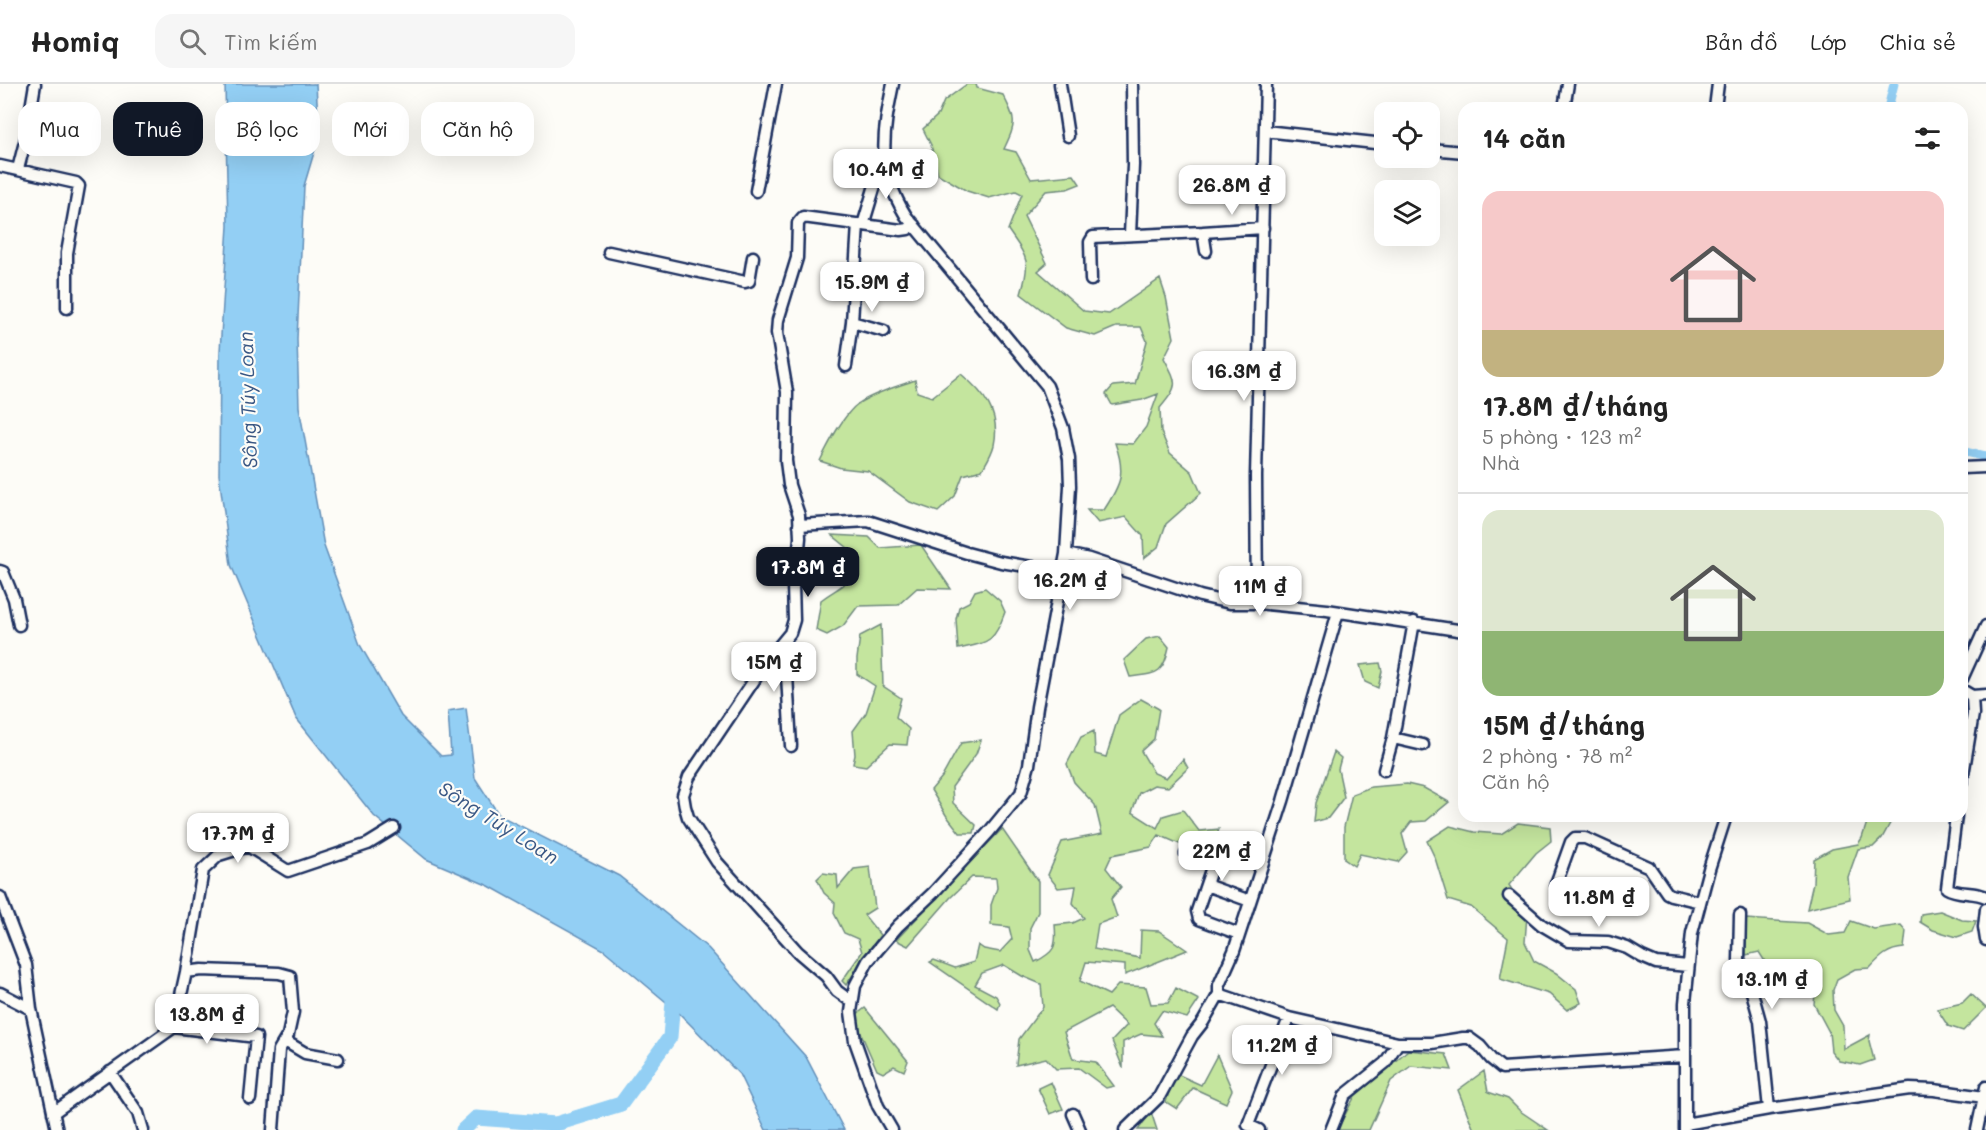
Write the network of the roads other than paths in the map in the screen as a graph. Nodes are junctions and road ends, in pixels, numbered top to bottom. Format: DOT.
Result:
graph roads {
  1 [pos="35,84"];
  2 [pos="776,84"];
  3 [pos="893,84"];
  4 [pos="1060,84"];
  5 [pos="1132,84"];
  6 [pos="1266,84"];
  7 [pos="1568,84"];
  8 [pos="1718,84"];
  9 [pos="1565,102"];
  10 [pos="1716,102"];
  11 [pos="1266,131"];
  12 [pos="1068,136"];
  13 [pos="1374,143"];
  14 [pos="1440,150"];
  15 [pos="1458,151"];
  16 [pos="885,159"];
  17 [pos="0,166"];
  18 [pos="18,169"];
  19 [pos="756,191"];
  20 [pos="861,224"];
  21 [pos="914,225"];
  22 [pos="1263,228"];
  23 [pos="1203,232"];
  24 [pos="1130,235"];
  25 [pos="1206,251"];
  26 [pos="609,252"];
  27 [pos="753,257"];
  28 [pos="1091,280"];
  29 [pos="67,308"];
  30 [pos="852,322"];
  31 [pos="884,331"];
  32 [pos="846,366"];
  33 [pos="1986,467"];
  34 [pos="1968,468"];
  35 [pos="799,525"];
  36 [pos="1066,554"];
  37 [pos="1063,569"];
  38 [pos="0,571"];
  39 [pos="1257,603"];
  40 [pos="1338,612"];
  41 [pos="1414,622"];
  42 [pos="19,625"];
  43 [pos="1986,626"];
  44 [pos="1458,630"];
  45 [pos="785,639"];
  46 [pos="1968,666"];
  47 [pos="1968,693"];
  48 [pos="1986,694"];
  49 [pos="1968,696"];
  50 [pos="1393,738"];
  51 [pos="1968,744"];
  52 [pos="1423,745"];
  53 [pos="791,746"];
  54 [pos="1384,770"];
  55 [pos="1724,822"];
  56 [pos="1955,822"];
  57 [pos="394,828"];
  58 [pos="1186,854"];
  59 [pos="1556,884"];
  60 [pos="1206,885"];
  61 [pos="1509,896"];
  62 [pos="0,897"];
  63 [pos="1986,897"];
  64 [pos="1250,901"];
  65 [pos="1700,902"];
  66 [pos="1986,909"];
  67 [pos="1740,915"];
  68 [pos="1239,934"];
  69 [pos="1986,940"];
  70 [pos="1688,966"];
  71 [pos="186,972"];
  72 [pos="0,993"];
  73 [pos="1220,994"];
  74 [pos="852,1002"];
  75 [pos="31,1009"];
  76 [pos="1289,1018"];
  77 [pos="174,1027"];
  78 [pos="285,1041"];
  79 [pos="1398,1043"];
  80 [pos="1685,1056"];
  81 [pos="338,1059"];
  82 [pos="110,1072"];
  83 [pos="1985,1092"];
  84 [pos="250,1099"];
  85 [pos="1769,1109"];
  86 [pos="53,1113"];
  87 [pos="1073,1114"];
  88 [pos="1685,1127"];
  89 [pos="57,1130"];
  90 [pos="143,1130"];
  91 [pos="273,1130"];
  92 [pos="892,1130"];
  93 [pos="1080,1130"];
  94 [pos="1125,1130"];
  95 [pos="1259,1130"];
  96 [pos="1331,1130"];
  97 [pos="1977,1130"];
  1 -- 18 [label="street"];
  2 -- 19 [label="street"];
  3 -- 16 [label="street"];
  4 -- 12 [label="street"];
  5 -- 24 [label="street"];
  6 -- 11 [label="street"];
  7 -- 9 [label="street"];
  8 -- 10 [label="street"];
  11 -- 13 [label="street"];
  11 -- 22 [label="street"];
  14 -- 15 [label="street"];
  16 -- 20 [label="street"];
  16 -- 21 [label="street"];
  17 -- 18 [label="street"];
  18 -- 29 [label="street"];
  20 -- 21 [label="street"];
  20 -- 30 [label="street"];
  20 -- 35 [label="street"];
  21 -- 36 [label="street"];
  22 -- 23 [label="street"];
  22 -- 39 [label="street"];
  23 -- 24 [label="street"];
  23 -- 25 [label="street"];
  24 -- 28 [label="street"];
  26 -- 27 [label="street"];
  30 -- 31 [label="street"];
  30 -- 32 [label="street"];
  33 -- 34 [label="street"];
  35 -- 37 [label="street"];
  35 -- 45 [label="street"];
  36 -- 37 [label="street"];
  36 -- 39 [label="street"];
  37 -- 74 [label="street"];
  38 -- 42 [label="street"];
  39 -- 40 [label="street"];
  40 -- 41 [label="street"];
  40 -- 64 [label="street"];
  41 -- 44 [label="street"];
  41 -- 50 [label="street"];
  43 -- 46 [label="street"];
  45 -- 53 [label="street"];
  45 -- 74 [label="street"];
  47 -- 48 [label="street"];
  49 -- 51 [label="street"];
  50 -- 52 [label="street"];
  50 -- 54 [label="street"];
  55 -- 65 [label="street"];
  56 -- 63 [label="street"];
  57 -- 71 [label="street"];
  58 -- 60 [label="street"];
  59 -- 65 [label="street"];
  60 -- 64 [label="street"];
  60 -- 68 [label="street"];
  61 -- 70 [label="street"];
  62 -- 75 [label="street"];
  64 -- 68 [label="street"];
  65 -- 70 [label="street"];
  66 -- 69 [label="street"];
  67 -- 85 [label="street"];
  68 -- 73 [label="street"];
  70 -- 80 [label="street"];
  71 -- 77 [label="street"];
  71 -- 78 [label="street"];
  72 -- 75 [label="street"];
  73 -- 76 [label="street"];
  73 -- 94 [label="street"];
  74 -- 92 [label="street"];
  75 -- 86 [label="street"];
  76 -- 79 [label="street"];
  76 -- 95 [label="street"];
  77 -- 82 [label="street"];
  77 -- 84 [label="street"];
  78 -- 81 [label="street"];
  78 -- 91 [label="street"];
  79 -- 80 [label="street"];
  79 -- 96 [label="street"];
  80 -- 88 [label="street"];
  82 -- 86 [label="street"];
  82 -- 90 [label="street"];
  83 -- 85 [label="street"];
  83 -- 97 [label="street"];
  85 -- 88 [label="street"];
  86 -- 89 [label="street"];
  87 -- 93 [label="street"];
}
